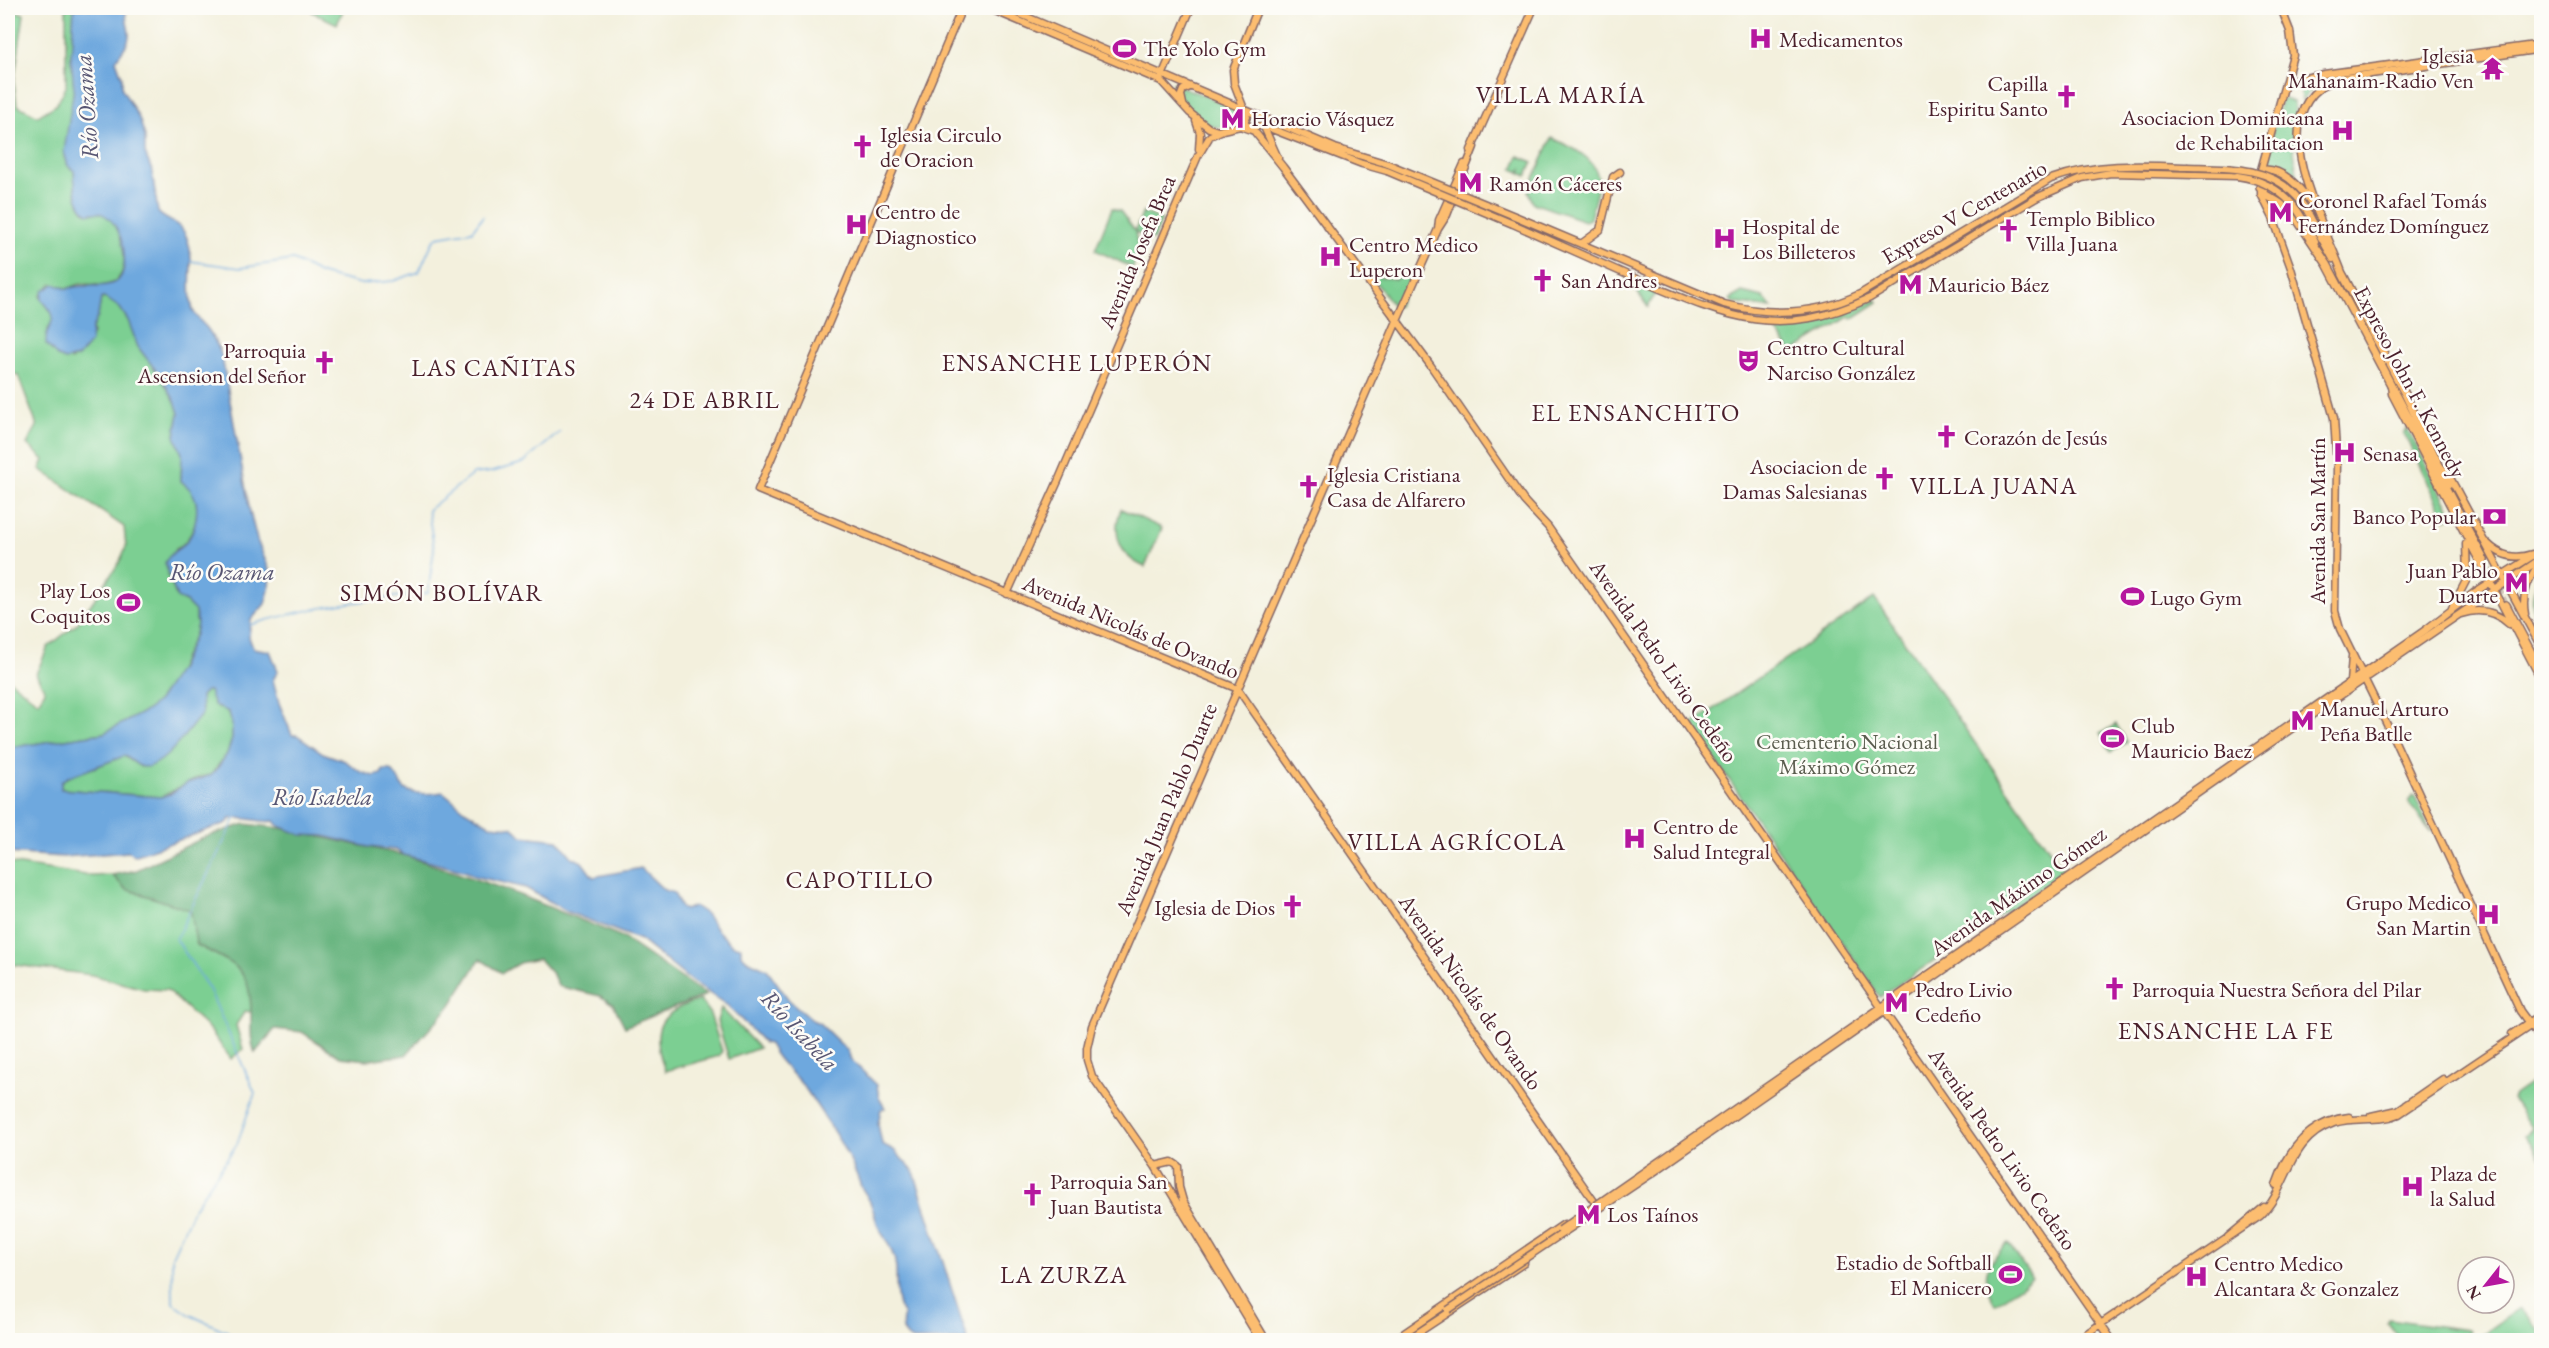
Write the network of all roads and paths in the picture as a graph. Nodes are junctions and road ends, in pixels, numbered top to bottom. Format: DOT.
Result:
graph roads {
  1 [pos="963,8"];
  2 [pos="988,8"];
  3 [pos="1006,8"];
  4 [pos="1191,8"];
  5 [pos="1258,8"];
  6 [pos="1534,8"];
  7 [pos="2281,8"];
  8 [pos="2541,44"];
  9 [pos="2541,50"];
  10 [pos="1162,74"];
  11 [pos="1161,81"];
  12 [pos="2286,86"];
  13 [pos="1190,87"];
  14 [pos="1184,107"];
  15 [pos="1245,108"];
  16 [pos="1190,114"];
  17 [pos="1259,117"];
  18 [pos="1240,126"];
  19 [pos="1264,126"];
  20 [pos="1223,129"];
  21 [pos="1283,132"];
  22 [pos="1272,144"];
  23 [pos="1198,156"];
  24 [pos="1282,167"];
  25 [pos="1387,168"];
  26 [pos="2261,170"];
  27 [pos="2186,171"];
  28 [pos="1620,172"];
  29 [pos="2260,187"];
  30 [pos="2315,211"];
  31 [pos="2304,221"];
  32 [pos="2318,232"];
  33 [pos="1581,244"];
  34 [pos="2327,264"];
  35 [pos="2343,275"];
  36 [pos="1397,321"];
  37 [pos="2391,385"];
  38 [pos="2441,466"];
  39 [pos="2476,528"];
  40 [pos="2464,535"];
  41 [pos="2541,555"];
  42 [pos="2504,579"];
  43 [pos="2491,587"];
  44 [pos="1007,594"];
  45 [pos="2450,616"];
  46 [pos="2528,623"];
  47 [pos="2516,633"];
  48 [pos="2541,649"];
  49 [pos="2352,654"];
  50 [pos="2541,664"];
  51 [pos="2541,673"];
  52 [pos="2363,677"];
  53 [pos="2541,681"];
  54 [pos="2350,682"];
  55 [pos="1238,689"];
  56 [pos="1884,1009"];
  57 [pos="2541,1013"];
  58 [pos="2541,1018"];
  59 [pos="2528,1024"];
  60 [pos="2541,1041"];
  61 [pos="1721,1123"];
  62 [pos="1155,1166"];
  63 [pos="1595,1203"];
  64 [pos="1600,1210"];
  65 [pos="1447,1308"];
  66 [pos="2101,1324"];
  67 [pos="1260,1341"];
  68 [pos="1269,1341"];
  69 [pos="1394,1341"];
  70 [pos="1405,1341"];
  71 [pos="2078,1341"];
  72 [pos="2112,1341"];
  1 -- 44 [label="main road, Avenida Nicolás de Ovando"];
  2 -- 11 [label="main road"];
  3 -- 10 [label="main road"];
  4 -- 10 [label="main road"];
  5 -- 15 [label="main road"];
  6 -- 36 [label="main road, Avenida Juan Pablo Duarte"];
  7 -- 12 [label="main road, Avenida San Martín"];
  8 -- 12 [label="main road"];
  9 -- 30 [label="main road"];
  10 -- 11 [label="main road"];
  10 -- 13 [label="main road"];
  11 -- 14 [label="main road"];
  12 -- 26 [label="main road, Avenida San Martín"];
  13 -- 14 [label="main road"];
  13 -- 15 [label="main road"];
  14 -- 16 [label="main road"];
  15 -- 17 [label="main road"];
  15 -- 18 [label="main road"];
  16 -- 20 [label="main road"];
  16 -- 23 [label="main road, Avenida Josefa Brea"];
  17 -- 19 [label="main road"];
  17 -- 25 [label="main road"];
  18 -- 19 [label="main road"];
  18 -- 20 [label="main road"];
  18 -- 24 [label="main road, Avenida Pedro Livio Cedeño"];
  19 -- 21 [label="main road"];
  19 -- 22 [label="main road"];
  20 -- 23 [label="main road, Avenida Josefa Brea"];
  21 -- 22 [label="main road"];
  21 -- 25 [label="main road"];
  22 -- 24 [label="main road"];
  23 -- 44 [label="main road, Avenida Josefa Brea"];
  24 -- 36 [label="main road, Avenida Pedro Livio Cedeño"];
  25 -- 27 [label="main road, Expreso V Centenario, bridge"];
  25 -- 33 [label="main road, Expreso V Centenario, bridge"];
  26 -- 29 [label="main road, Avenida San Martín"];
  26 -- 30 [label="main road"];
  27 -- 31 [label="main road, Expreso V Centenario, bridge"];
  27 -- 32 [label="main road, Expreso V Centenario, bridge"];
  27 -- 33 [label="main road, Expreso V Centenario"];
  28 -- 33 [label="main road"];
  29 -- 34 [label="highway"];
  29 -- 49 [label="main road, Avenida San Martín"];
  30 -- 35 [label="main road"];
  31 -- 34 [label="main road, Expreso John F. Kennedy"];
  32 -- 35 [label="main road, Expreso John F. Kennedy"];
  34 -- 37 [label="highway, Expreso John F. Kennedy"];
  35 -- 38 [label="highway, Expreso John F. Kennedy"];
  36 -- 55 [label="main road, Avenida Juan Pablo Duarte"];
  36 -- 56 [label="main road, Avenida Pedro Livio Cedeño"];
  37 -- 38 [label="highway, Expreso John F. Kennedy"];
  37 -- 40 [label="main road"];
  38 -- 39 [label="main road"];
  39 -- 41 [label="main road"];
  39 -- 42 [label="main road"];
  40 -- 43 [label="main road"];
  40 -- 45 [label="main road"];
  41 -- 42 [label="main road, Avenida Máximo Gómez"];
  41 -- 46 [label="main road"];
  42 -- 43 [label="main road, Avenida Máximo Gómez"];
  42 -- 46 [label="main road"];
  43 -- 45 [label="main road, Avenida Máximo Gómez"];
  43 -- 47 [label="main road"];
  44 -- 55 [label="main road, Avenida Nicolás de Ovando"];
  45 -- 47 [label="main road"];
  45 -- 52 [label="main road, Avenida Máximo Gómez"];
  46 -- 48 [label="main road"];
  47 -- 53 [label="main road"];
  49 -- 52 [label="main road, Avenida San Martín"];
  49 -- 54 [label="main road"];
  50 -- 51 [label="highway"];
  52 -- 54 [label="main road, Avenida Máximo Gómez"];
  52 -- 56 [label="main road, Avenida Máximo Gómez"];
  52 -- 59 [label="main road, Avenida San Martín"];
  54 -- 56 [label="main road, Avenida Máximo Gómez"];
  55 -- 62 [label="main road, Avenida Juan Pablo Duarte"];
  55 -- 63 [label="main road, Avenida Nicolás de Ovando"];
  56 -- 61 [label="main road, Avenida Máximo Gómez"];
  56 -- 66 [label="main road, Avenida Pedro Livio Cedeño"];
  57 -- 59 [label="main road"];
  58 -- 59 [label="main road"];
  59 -- 60 [label="main road, Avenida San Martín"];
  59 -- 66 [label="main road"];
  61 -- 63 [label="main road"];
  61 -- 64 [label="main road"];
  61 -- 65 [label="main road, Avenida Máximo Gómez, bridge"];
  62 -- 67 [label="main road, Avenida Juan Pablo Duarte"];
  62 -- 68 [label="main road"];
  63 -- 64 [label="main road, Avenida Nicolás de Ovando"];
  63 -- 69 [label="main road"];
  64 -- 70 [label="main road"];
  65 -- 69 [label="main road, Avenida Máximo Gómez"];
  65 -- 70 [label="main road, Avenida Máximo Gómez"];
  66 -- 71 [label="main road"];
  66 -- 72 [label="main road, Avenida Pedro Livio Cedeño"];
}
